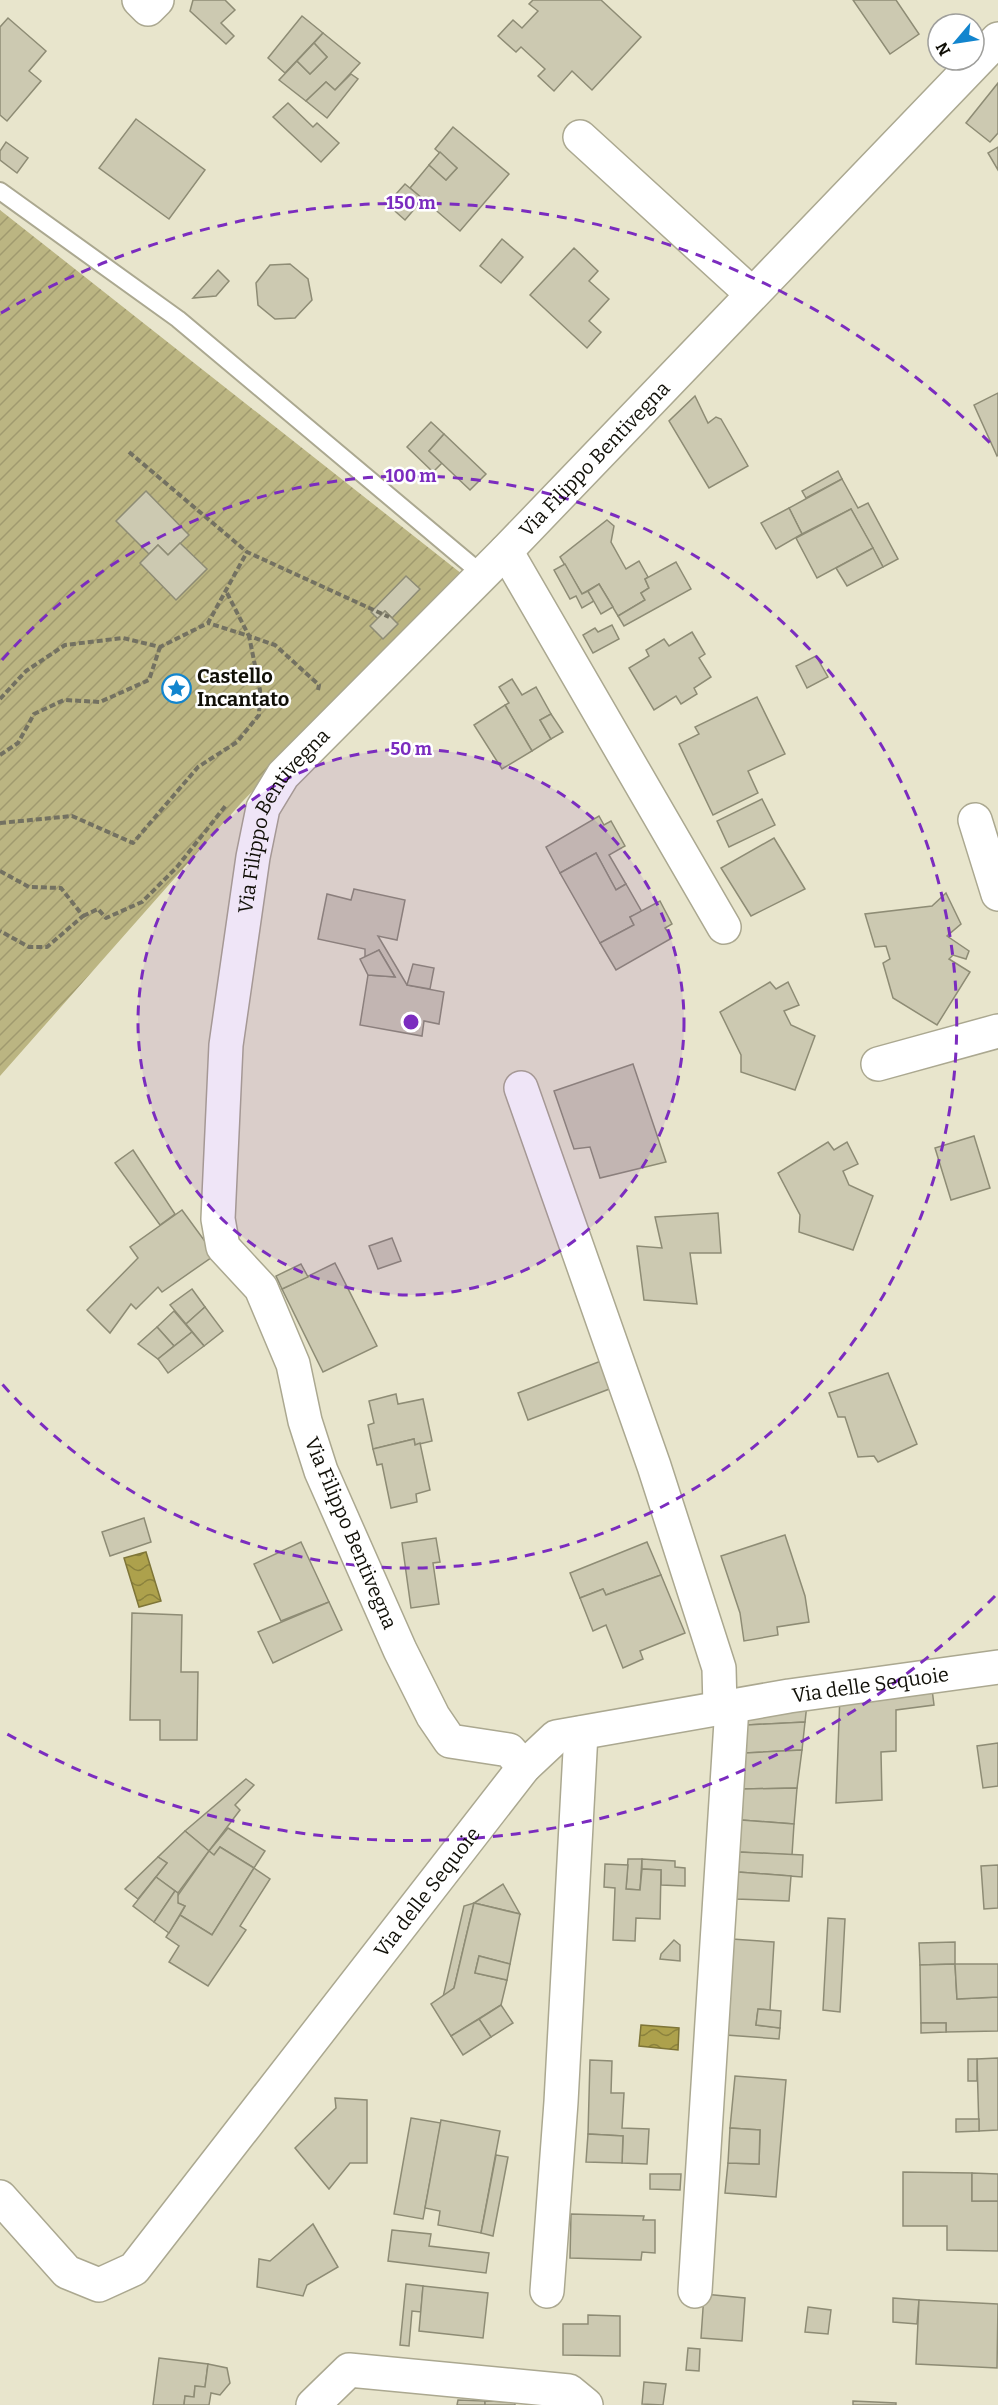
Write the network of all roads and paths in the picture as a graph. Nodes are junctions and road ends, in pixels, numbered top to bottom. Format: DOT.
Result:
graph roads {
  1 [pos="139,0"];
  2 [pos="157,0"];
  3 [pos="998,39"];
  4 [pos="580,137"];
  5 [pos="0,191"];
  6 [pos="752,294"];
  7 [pos="129,452"];
  8 [pos="506,551"];
  9 [pos="247,552"];
  10 [pos="483,575"];
  11 [pos="227,593"];
  12 [pos="208,623"];
  13 [pos="424,633"];
  14 [pos="249,636"];
  15 [pos="160,647"];
  16 [pos="316,697"];
  17 [pos="0,699"];
  18 [pos="0,755"];
  19 [pos="233,796"];
  20 [pos="975,820"];
  21 [pos="0,823"];
  22 [pos="0,871"];
  23 [pos="998,894"];
  24 [pos="83,916"];
  25 [pos="724,927"];
  26 [pos="0,931"];
  27 [pos="998,1031"];
  28 [pos="878,1064"];
  29 [pos="521,1088"];
  30 [pos="998,1667"];
  31 [pos="726,1707"];
  32 [pos="581,1733"];
  33 [pos="524,1767"];
  34 [pos="0,2197"];
  35 [pos="547,2291"];
  36 [pos="695,2291"];
  37 [pos="314,2405"];
  38 [pos="586,2405"];
  1 -- 2 [label="street"];
  3 -- 6 [label="street, Via Filippo Bentivegna"];
  4 -- 6 [label="street"];
  5 -- 10 [label="lane"];
  6 -- 8 [label="street, Via Filippo Bentivegna"];
  7 -- 9 [label="path"];
  8 -- 10 [label="street, Via Filippo Bentivegna"];
  8 -- 25 [label="street"];
  9 -- 11 [label="path"];
  9 -- 13 [label="path"];
  10 -- 13 [label="street, Via Filippo Bentivegna"];
  11 -- 12 [label="path"];
  11 -- 14 [label="path"];
  12 -- 14 [label="path"];
  12 -- 15 [label="path"];
  13 -- 33 [label="street, Via Filippo Bentivegna"];
  14 -- 16 [label="path"];
  14 -- 21 [label="path"];
  15 -- 17 [label="path"];
  15 -- 18 [label="path"];
  19 -- 24 [label="path"];
  20 -- 23 [label="street"];
  22 -- 24 [label="path"];
  24 -- 26 [label="path"];
  27 -- 28 [label="street"];
  29 -- 31 [label="street"];
  30 -- 31 [label="street, Via delle Sequoie"];
  31 -- 32 [label="street, Via delle Sequoie"];
  31 -- 36 [label="street"];
  32 -- 33 [label="street, Via delle Sequoie"];
  32 -- 35 [label="street"];
  33 -- 34 [label="street, Via delle Sequoie"];
  37 -- 38 [label="street"];
}
